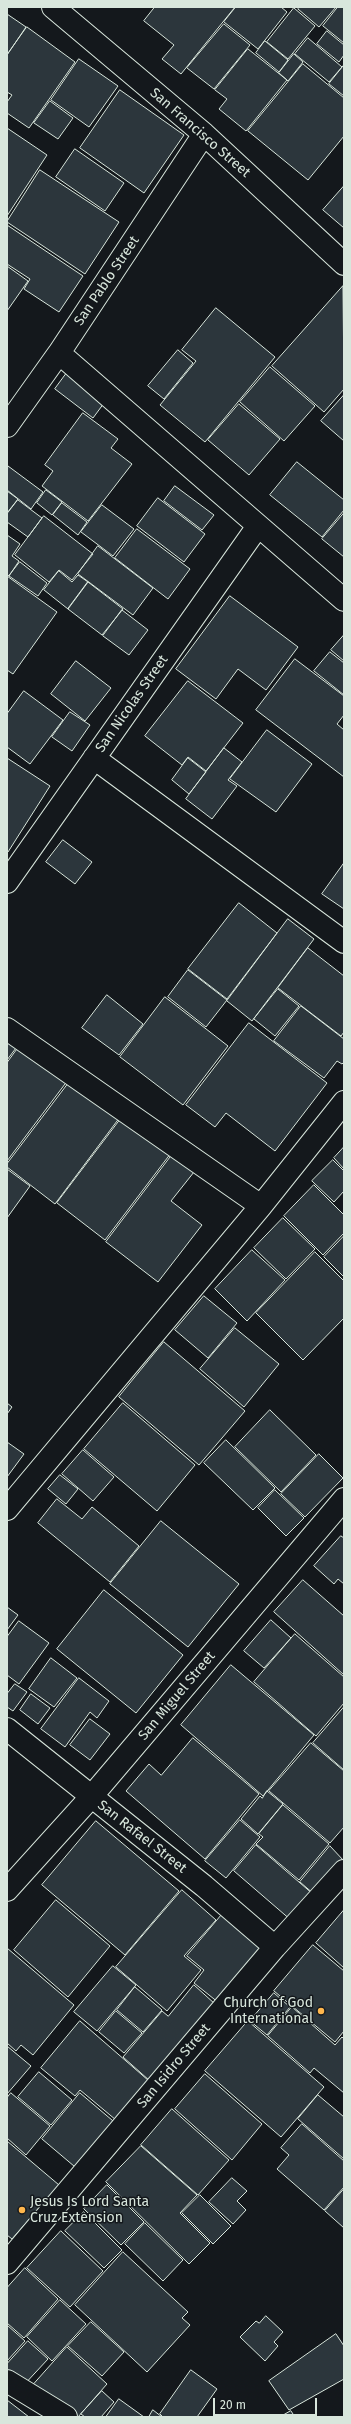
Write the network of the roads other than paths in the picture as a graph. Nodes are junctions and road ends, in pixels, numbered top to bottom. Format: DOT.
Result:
graph roads {
  1 [pos="53,7"];
  2 [pos="204,134"];
  3 [pos="344,264"];
  4 [pos="59,353"];
  5 [pos="7,426"];
  6 [pos="258,526"];
  7 [pos="344,600"];
  8 [pos="94,758"];
  9 [pos="7,882"];
  10 [pos="344,942"];
  11 [pos="7,1029"];
  12 [pos="344,1102"];
  13 [pos="261,1206"];
  14 [pos="344,1499"];
  15 [pos="7,1509"];
  16 [pos="7,1729"];
  17 [pos="91,1797"];
  18 [pos="344,1871"];
  19 [pos="7,1890"];
  20 [pos="275,1947"];
  21 [pos="7,2263"];
  22 [pos="7,2381"];
  23 [pos="66,2417"];
  1 -- 2 [label="street, San Francisco Street"];
  2 -- 3 [label="street, San Francisco Street"];
  2 -- 4 [label="street, San Pablo Street"];
  4 -- 5 [label="street, San Pablo Street"];
  4 -- 6 [label="street"];
  6 -- 7 [label="street"];
  6 -- 8 [label="street, San Nicolas Street"];
  8 -- 9 [label="street, San Nicolas Street"];
  8 -- 10 [label="street"];
  11 -- 13 [label="street"];
  12 -- 13 [label="street"];
  13 -- 15 [label="street"];
  14 -- 17 [label="street, San Miguel Street"];
  16 -- 17 [label="street, San Rafael Street"];
  17 -- 19 [label="street, San Miguel Street"];
  17 -- 20 [label="street, San Rafael Street"];
  18 -- 20 [label="street, San Isidro Street"];
  20 -- 21 [label="street, San Isidro Street"];
  22 -- 23 [label="street"];
}
